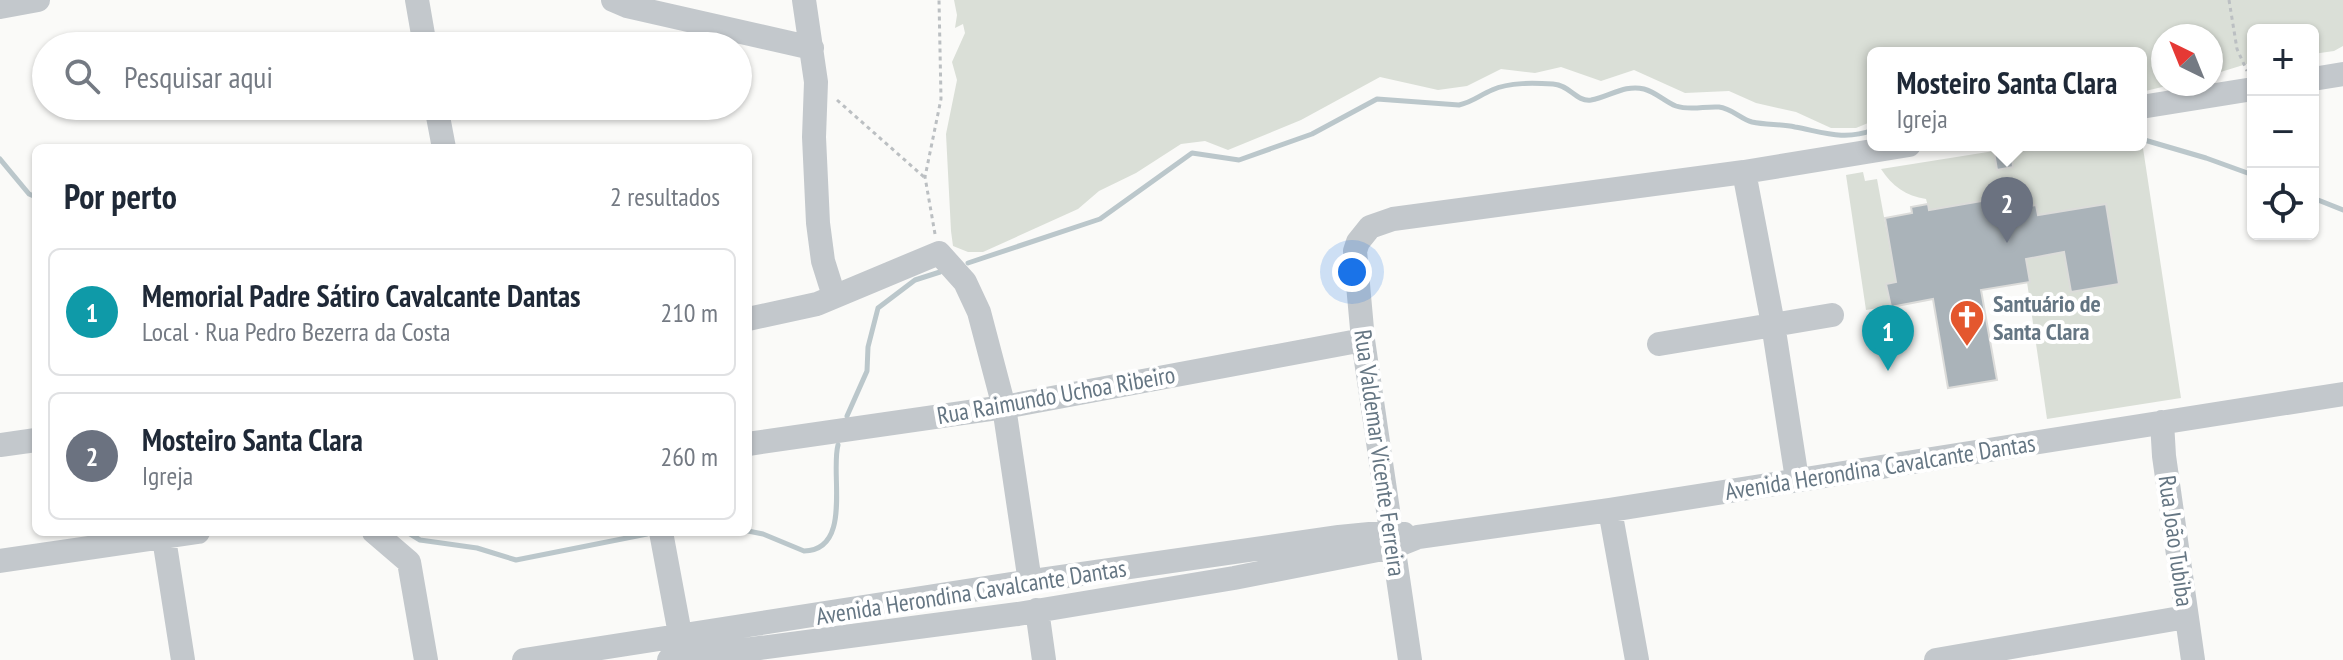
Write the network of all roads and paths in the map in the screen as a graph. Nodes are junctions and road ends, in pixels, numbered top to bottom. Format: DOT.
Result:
graph roads {
  1 [pos="38,0"];
  2 [pos="417,0"];
  3 [pos="613,0"];
  4 [pos="804,0"];
  5 [pos="939,0"];
  6 [pos="2229,0"];
  7 [pos="0,7"];
  8 [pos="423,32"];
  9 [pos="742,32"];
  10 [pos="752,34"];
  11 [pos="812,48"];
  12 [pos="2247,73"];
  13 [pos="2343,74"];
  14 [pos="2319,78"];
  15 [pos="816,82"];
  16 [pos="2247,83"];
  17 [pos="2147,106"];
  18 [pos="439,120"];
  19 [pos="443,144"];
  20 [pos="1872,151"];
  21 [pos="1744,172"];
  22 [pos="925,177"];
  23 [pos="939,253"];
  24 [pos="834,296"];
  25 [pos="1832,315"];
  26 [pos="752,318"];
  27 [pos="1773,324"];
  28 [pos="1363,340"];
  29 [pos="1659,344"];
  30 [pos="2343,394"];
  31 [pos="1004,407"];
  32 [pos="2162,422"];
  33 [pos="32,441"];
  34 [pos="752,443"];
  35 [pos="0,445"];
  36 [pos="1797,479"];
  37 [pos="1610,510"];
  38 [pos="157,536"];
  39 [pos="163,536"];
  40 [pos="379,536"];
  41 [pos="662,536"];
  42 [pos="1391,539"];
  43 [pos="0,561"];
  44 [pos="1020,583"];
  45 [pos="1027,612"];
  46 [pos="2186,617"];
  47 [pos="680,654"];
  48 [pos="183,660"];
  49 [pos="426,660"];
  50 [pos="524,660"];
  51 [pos="1044,660"];
  52 [pos="1410,660"];
  53 [pos="1637,660"];
  54 [pos="1936,660"];
  55 [pos="2193,660"];
  1 -- 7 [label="street"];
  2 -- 8 [label="street"];
  3 -- 9 [label="street"];
  4 -- 11 [label="street"];
  5 -- 22 [label="path"];
  6 -- 12 [label="path"];
  10 -- 11 [label="street"];
  11 -- 15 [label="street"];
  13 -- 14 [label="street"];
  15 -- 22 [label="path"];
  15 -- 24 [label="street"];
  16 -- 17 [label="street"];
  18 -- 19 [label="street"];
  20 -- 21 [label="street"];
  21 -- 27 [label="street"];
  21 -- 28 [label="street, Rua Valdemar Vicente Ferreira"];
  22 -- 23 [label="path"];
  23 -- 24 [label="street"];
  23 -- 31 [label="street"];
  24 -- 26 [label="street"];
  25 -- 27 [label="street"];
  27 -- 29 [label="street"];
  27 -- 36 [label="street"];
  28 -- 31 [label="street, Rua Raimundo Uchoa Ribeiro"];
  28 -- 42 [label="street, Rua Valdemar Vicente Ferreira"];
  30 -- 32 [label="street, Avenida Herondina Cavalcante Dantas"];
  31 -- 34 [label="street, Rua Raimundo Uchoa Ribeiro"];
  31 -- 44 [label="street"];
  32 -- 36 [label="street, Avenida Herondina Cavalcante Dantas"];
  32 -- 46 [label="street, Rua João Tubiba"];
  33 -- 35 [label="street"];
  36 -- 37 [label="street, Avenida Herondina Cavalcante Dantas"];
  37 -- 42 [label="street, Avenida Herondina Cavalcante Dantas"];
  37 -- 53 [label="street"];
  38 -- 43 [label="street"];
  39 -- 48 [label="street"];
  40 -- 49 [label="street"];
  41 -- 47 [label="street"];
  42 -- 44 [label="street, Avenida Herondina Cavalcante Dantas"];
  42 -- 45 [label="street, Avenida Herondina Cavalcante Dantas"];
  42 -- 52 [label="street, Rua Valdemar Vicente Ferreira"];
  44 -- 45 [label="street"];
  44 -- 47 [label="street, Avenida Herondina Cavalcante Dantas"];
  45 -- 47 [label="street, Avenida Herondina Cavalcante Dantas"];
  45 -- 51 [label="street"];
  46 -- 54 [label="street"];
  46 -- 55 [label="street, Rua João Tubiba"];
  47 -- 50 [label="street, Avenida Herondina Cavalcante Dantas"];
}
